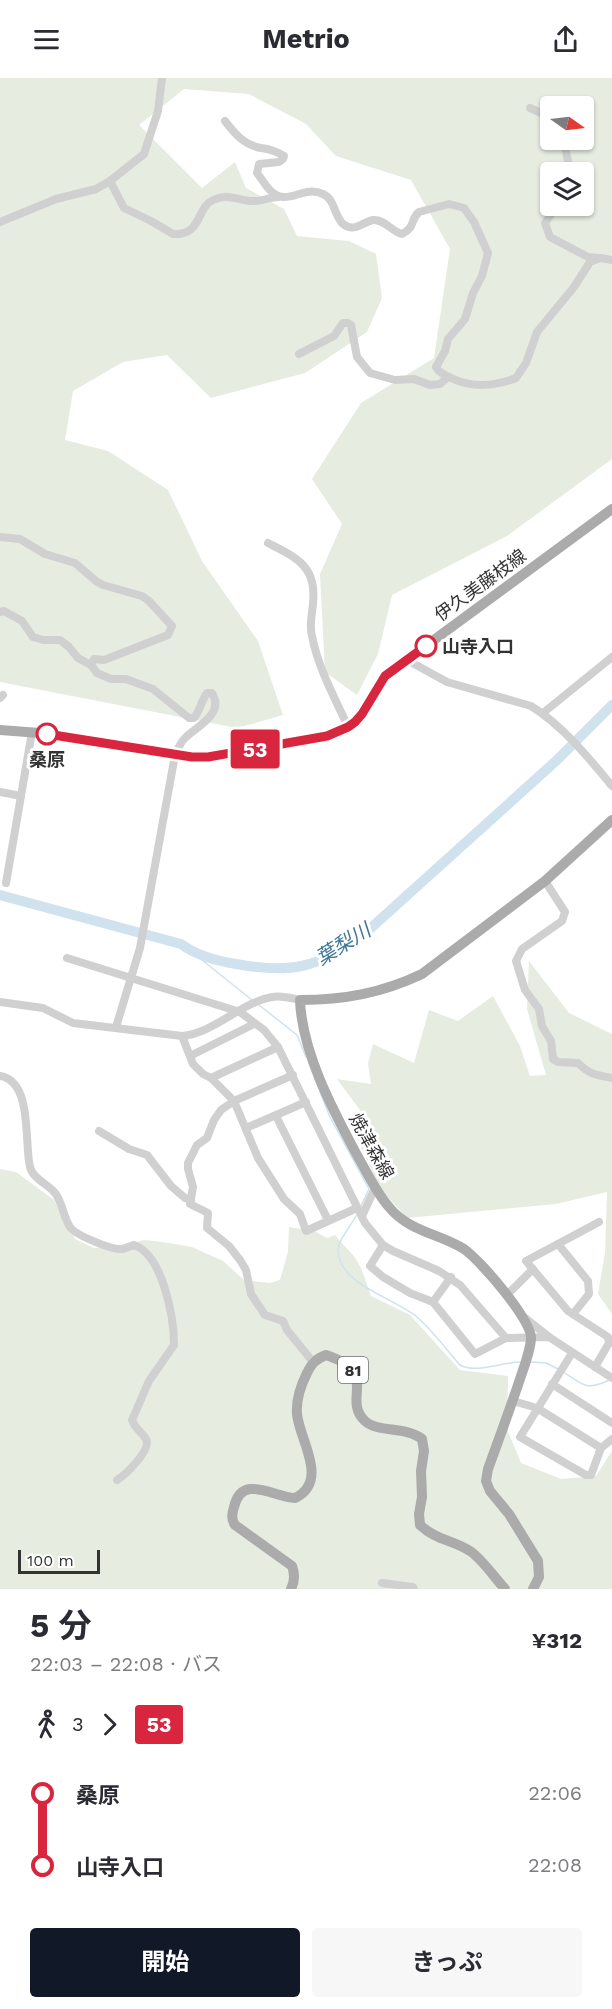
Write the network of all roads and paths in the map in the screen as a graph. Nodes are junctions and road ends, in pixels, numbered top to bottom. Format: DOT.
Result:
graph roads {
  1 [pos="162,78"];
  2 [pos="530,108"];
  3 [pos="540,112"];
  4 [pos="225,121"];
  5 [pos="110,180"];
  6 [pos="279,197"];
  7 [pos="550,216"];
  8 [pos="0,222"];
  9 [pos="600,258"];
  10 [pos="612,260"];
  11 [pos="299,354"];
  12 [pos="448,377"];
  13 [pos="612,509"];
  14 [pos="0,537"];
  15 [pos="268,543"];
  16 [pos="0,612"];
  17 [pos="612,657"];
  18 [pos="407,660"];
  19 [pos="91,665"];
  20 [pos="543,714"];
  21 [pos="348,727"];
  22 [pos="0,730"];
  23 [pos="32,732"];
  24 [pos="175,755"];
  25 [pos="612,786"];
  26 [pos="0,792"];
  27 [pos="21,796"];
  28 [pos="612,820"];
  29 [pos="545,881"];
  30 [pos="6,883"];
  31 [pos="67,958"];
  32 [pos="131,977"];
  33 [pos="300,1000"];
  34 [pos="0,1002"];
  35 [pos="240,1012"];
  36 [pos="254,1024"];
  37 [pos="116,1027"];
  38 [pos="182,1036"];
  39 [pos="278,1047"];
  40 [pos="190,1056"];
  41 [pos="293,1075"];
  42 [pos="0,1076"];
  43 [pos="211,1078"];
  44 [pos="612,1078"];
  45 [pos="234,1101"];
  46 [pos="306,1102"];
  47 [pos="276,1116"];
  48 [pos="246,1128"];
  49 [pos="99,1131"];
  50 [pos="375,1188"];
  51 [pos="191,1200"];
  52 [pos="359,1212"];
  53 [pos="328,1220"];
  54 [pos="599,1222"];
  55 [pos="558,1244"];
  56 [pos="383,1245"];
  57 [pos="533,1269"];
  58 [pos="451,1277"];
  59 [pos="507,1295"];
  60 [pos="433,1302"];
  61 [pos="573,1314"];
  62 [pos="522,1316"];
  63 [pos="549,1337"];
  64 [pos="506,1338"];
  65 [pos="531,1339"];
  66 [pos="572,1353"];
  67 [pos="313,1362"];
  68 [pos="596,1367"];
  69 [pos="610,1377"];
  70 [pos="552,1384"];
  71 [pos="513,1401"];
  72 [pos="537,1408"];
  73 [pos="611,1420"];
  74 [pos="612,1439"];
  75 [pos="602,1448"];
  76 [pos="117,1480"];
  77 [pos="382,1583"];
  78 [pos="291,1589"];
  79 [pos="414,1589"];
  80 [pos="505,1589"];
  81 [pos="533,1589"];
  1 -- 5 [label="street"];
  2 -- 3 [label="street"];
  4 -- 6 [label="street"];
  5 -- 6 [label="street"];
  5 -- 8 [label="street"];
  6 -- 12 [label="street"];
  7 -- 9 [label="street"];
  9 -- 10 [label="street"];
  9 -- 12 [label="street"];
  11 -- 12 [label="street"];
  13 -- 18 [label="main road, 伊久美藤枝線"];
  14 -- 19 [label="street"];
  15 -- 21 [label="street"];
  16 -- 19 [label="street"];
  17 -- 20 [label="street"];
  18 -- 20 [label="street"];
  18 -- 21 [label="main road, 伊久美藤枝線"];
  19 -- 24 [label="street"];
  20 -- 25 [label="street"];
  21 -- 24 [label="main road, 伊久美藤枝線"];
  22 -- 23 [label="main road, 伊久美藤枝線"];
  23 -- 24 [label="main road, 伊久美藤枝線"];
  23 -- 27 [label="street"];
  24 -- 32 [label="street"];
  26 -- 27 [label="street"];
  27 -- 30 [label="street"];
  28 -- 29 [label="main road"];
  29 -- 33 [label="main road"];
  29 -- 44 [label="street"];
  31 -- 32 [label="street"];
  32 -- 35 [label="street"];
  32 -- 37 [label="street"];
  33 -- 35 [label="street"];
  33 -- 50 [label="main road, 焼津森線"];
  34 -- 37 [label="street"];
  35 -- 36 [label="street"];
  35 -- 38 [label="street"];
  36 -- 39 [label="street"];
  36 -- 40 [label="street"];
  37 -- 38 [label="street"];
  38 -- 40 [label="street"];
  39 -- 41 [label="street"];
  39 -- 43 [label="street"];
  40 -- 43 [label="street"];
  41 -- 45 [label="street"];
  41 -- 46 [label="street"];
  42 -- 76 [label="street"];
  43 -- 45 [label="street"];
  45 -- 48 [label="street"];
  45 -- 51 [label="street"];
  46 -- 47 [label="street"];
  46 -- 52 [label="street"];
  47 -- 48 [label="street"];
  47 -- 53 [label="street"];
  48 -- 53 [label="street"];
  49 -- 51 [label="street"];
  50 -- 52 [label="street"];
  50 -- 59 [label="main road, 焼津森線"];
  51 -- 67 [label="street"];
  52 -- 53 [label="street"];
  52 -- 56 [label="street"];
  54 -- 55 [label="street"];
  55 -- 57 [label="street"];
  55 -- 61 [label="street"];
  56 -- 58 [label="street"];
  56 -- 60 [label="street"];
  57 -- 59 [label="street"];
  57 -- 61 [label="street"];
  58 -- 60 [label="street"];
  58 -- 64 [label="street"];
  59 -- 62 [label="main road, 焼津森線"];
  60 -- 64 [label="street"];
  61 -- 68 [label="street"];
  62 -- 63 [label="street"];
  62 -- 65 [label="main road, 焼津森線"];
  63 -- 65 [label="street"];
  63 -- 66 [label="street"];
  64 -- 65 [label="street"];
  65 -- 71 [label="main road"];
  66 -- 68 [label="street"];
  66 -- 70 [label="street"];
  67 -- 78 [label="main road, 81"];
  67 -- 80 [label="main road, 81"];
  68 -- 69 [label="street"];
  70 -- 72 [label="street"];
  70 -- 73 [label="street"];
  71 -- 72 [label="street"];
  71 -- 81 [label="main road"];
  72 -- 75 [label="street"];
  72 -- 75 [label="street"];
  74 -- 75 [label="street"];
  77 -- 79 [label="street"];
}
